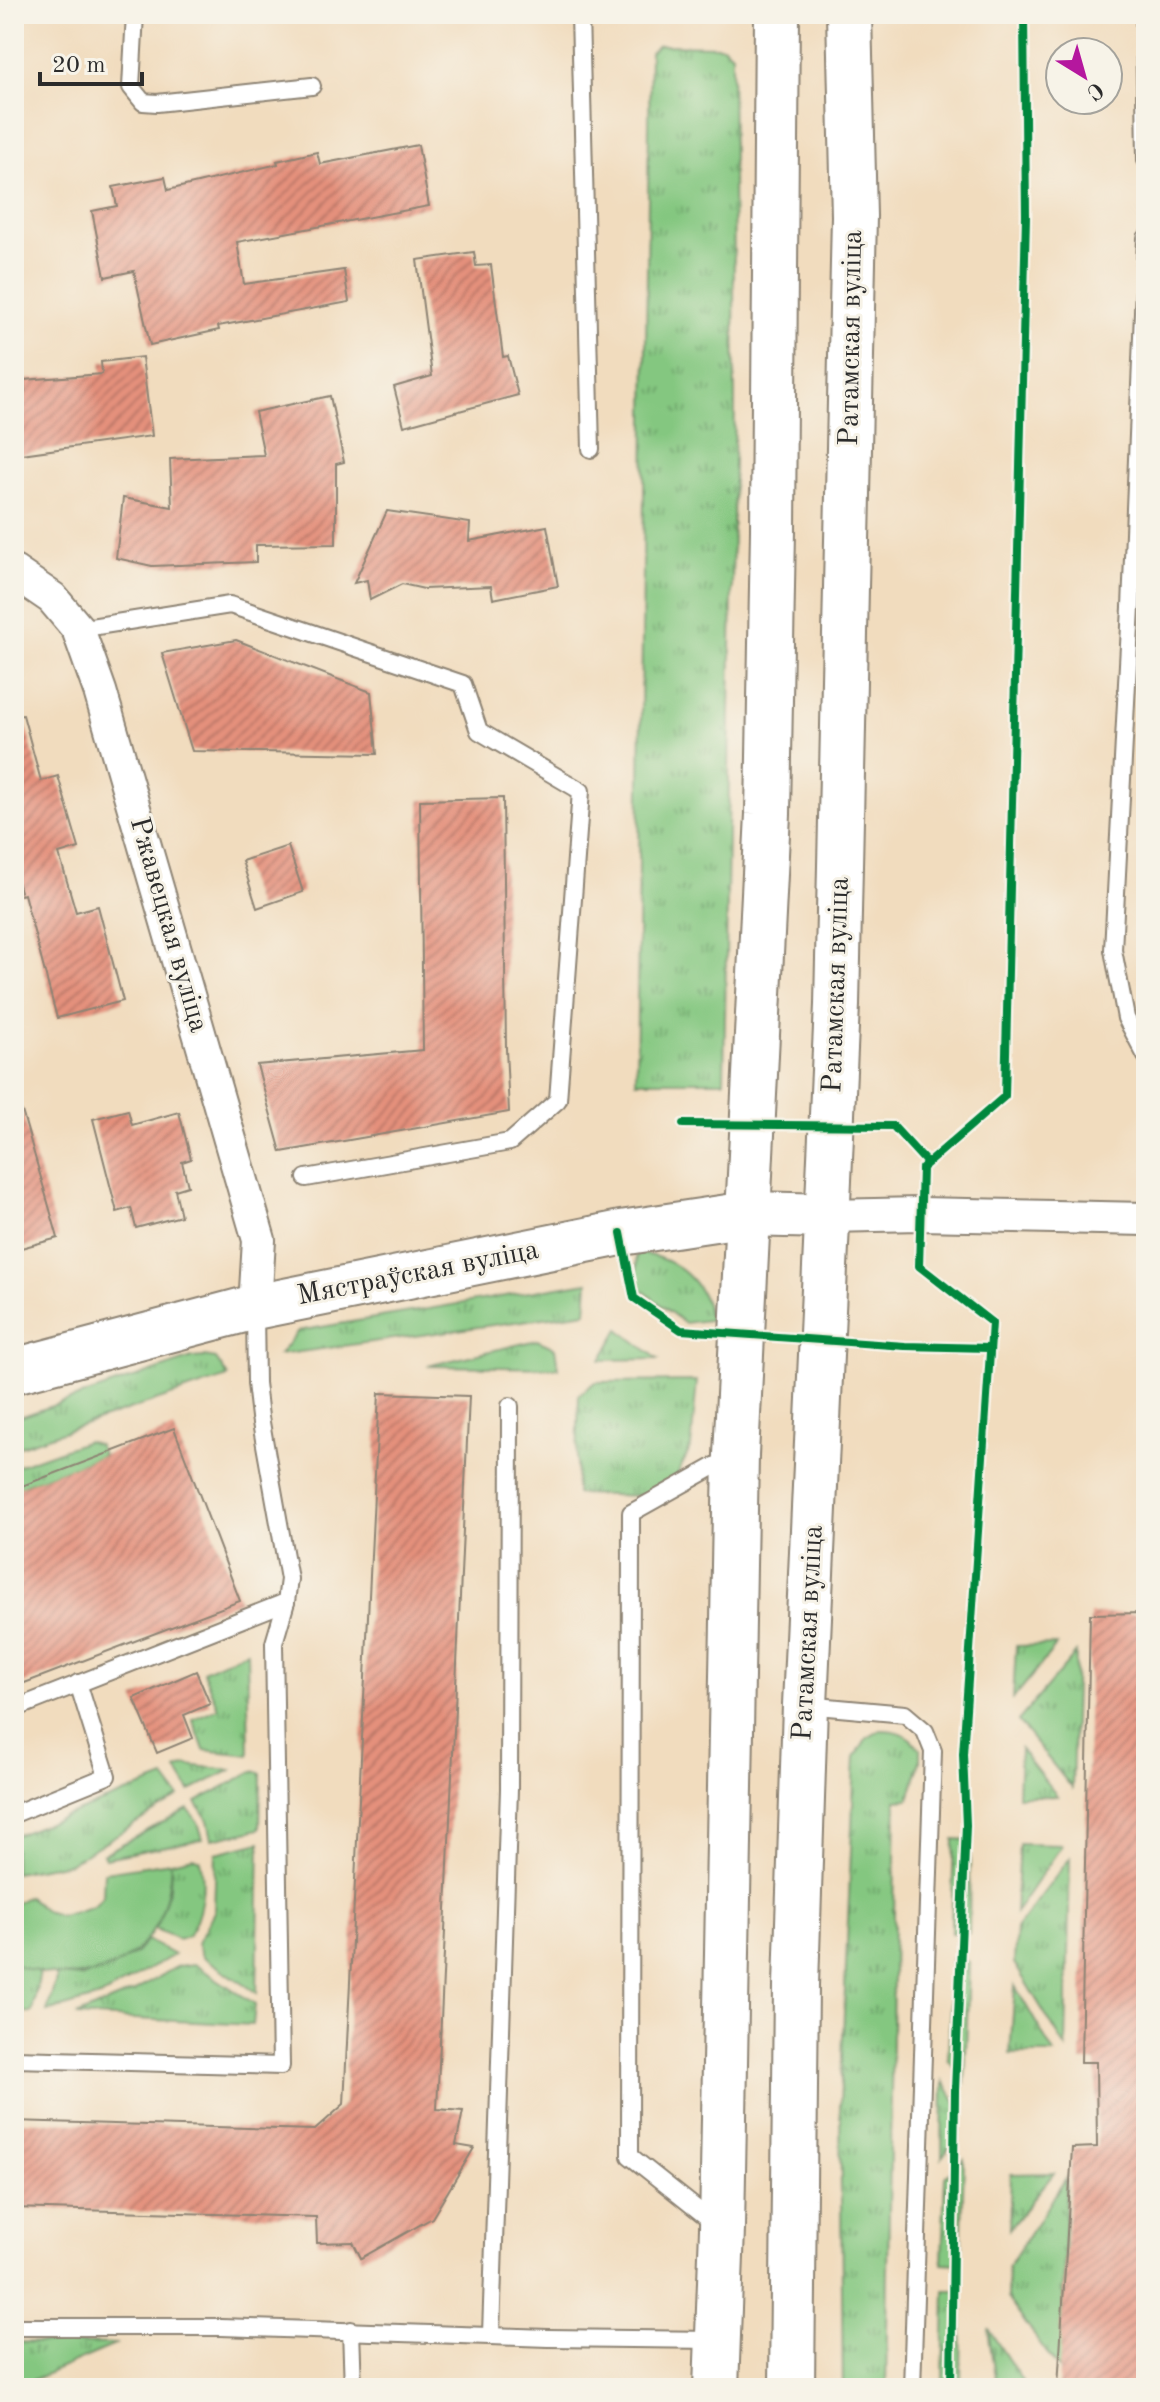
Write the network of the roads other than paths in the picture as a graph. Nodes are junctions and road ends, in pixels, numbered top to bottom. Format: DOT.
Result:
graph roads {
  1 [pos="135,14"];
  2 [pos="580,14"];
  3 [pos="777,14"];
  4 [pos="849,14"];
  5 [pos="1144,14"];
  6 [pos="312,86"];
  7 [pos="1146,160"];
  8 [pos="1146,238"];
  9 [pos="591,449"];
  10 [pos="14,572"];
  11 [pos="1139,607"];
  12 [pos="78,629"];
  13 [pos="1146,1056"];
  14 [pos="306,1178"];
  15 [pos="748,1214"];
  16 [pos="829,1216"];
  17 [pos="1146,1219"];
  18 [pos="255,1307"];
  19 [pos="14,1371"];
  20 [pos="510,1406"];
  21 [pos="736,1455"];
  22 [pos="286,1602"];
  23 [pos="78,1683"];
  24 [pos="805,1705"];
  25 [pos="14,1709"];
  26 [pos="14,1814"];
  27 [pos="14,2059"];
  28 [pos="722,2229"];
  29 [pos="14,2327"];
  30 [pos="351,2330"];
  31 [pos="491,2334"];
  32 [pos="716,2340"];
  33 [pos="353,2388"];
  34 [pos="716,2388"];
  35 [pos="792,2388"];
  36 [pos="912,2388"];
  1 -- 6 [label="lane"];
  2 -- 9 [label="lane"];
  3 -- 15 [label="main road"];
  4 -- 16 [label="main road, Ратамская вуліца"];
  5 -- 7 [label="lane"];
  8 -- 11 [label="lane"];
  10 -- 12 [label="street, Ржавецкая вуліца"];
  11 -- 13 [label="lane"];
  12 -- 14 [label="lane"];
  12 -- 18 [label="street, Ржавецкая вуліца"];
  15 -- 16 [label="main road, Мястраўская вуліца"];
  15 -- 18 [label="main road, Мястраўская вуліца"];
  15 -- 21 [label="main road"];
  16 -- 17 [label="street"];
  16 -- 24 [label="main road, Ратамская вуліца"];
  18 -- 19 [label="main road, Мястраўская вуліца"];
  18 -- 22 [label="lane"];
  20 -- 31 [label="lane"];
  21 -- 28 [label="main road"];
  21 -- 28 [label="lane"];
  22 -- 23 [label="lane"];
  22 -- 27 [label="lane"];
  23 -- 25 [label="lane"];
  23 -- 26 [label="lane"];
  24 -- 35 [label="main road, Ратамская вуліца"];
  24 -- 36 [label="lane"];
  28 -- 32 [label="main road"];
  29 -- 30 [label="lane"];
  30 -- 31 [label="lane"];
  30 -- 33 [label="lane"];
  31 -- 32 [label="lane"];
  32 -- 34 [label="main road"];
}
